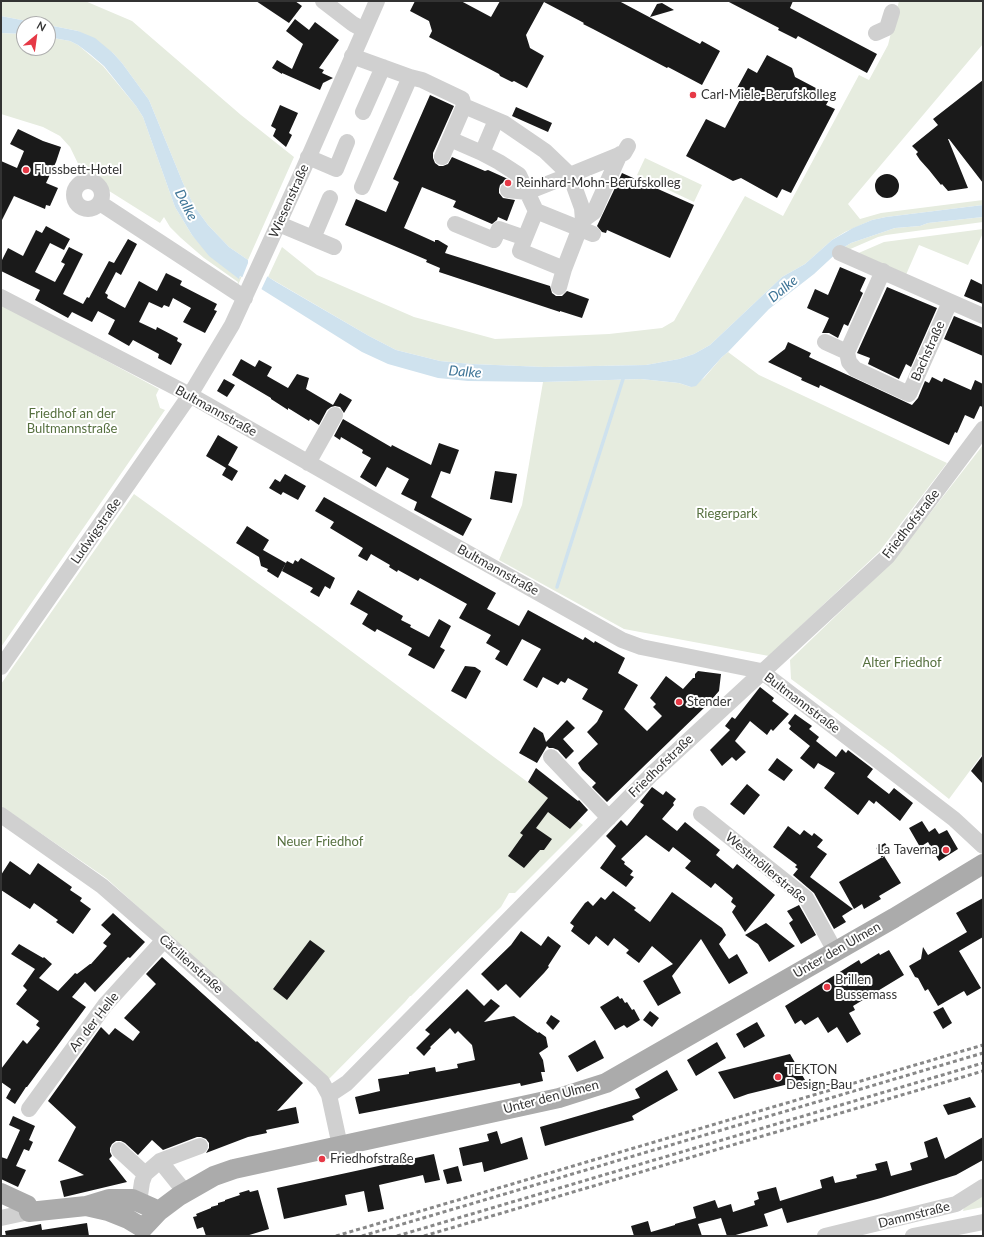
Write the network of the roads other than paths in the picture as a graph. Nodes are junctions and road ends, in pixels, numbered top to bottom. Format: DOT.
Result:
graph roads {
  1 [pos="323,1"];
  2 [pos="377,1"];
  3 [pos="892,12"];
  4 [pos="364,30"];
  5 [pos="876,33"];
  6 [pos="352,56"];
  7 [pos="383,67"];
  8 [pos="410,77"];
  9 [pos="464,106"];
  10 [pos="363,112"];
  11 [pos="503,120"];
  12 [pos="450,139"];
  13 [pos="347,142"];
  14 [pos="482,152"];
  15 [pos="308,157"];
  16 [pos="442,157"];
  17 [pos="515,173"];
  18 [pos="570,175"];
  19 [pos="362,187"];
  20 [pos="526,192"];
  21 [pos="330,198"];
  22 [pos="100,203"];
  23 [pos="536,211"];
  24 [pos="278,224"];
  25 [pos="455,224"];
  26 [pos="585,227"];
  27 [pos="313,238"];
  28 [pos="525,238"];
  29 [pos="334,247"];
  30 [pos="840,253"];
  31 [pos="564,269"];
  32 [pos="883,272"];
  33 [pos="558,287"];
  34 [pos="248,291"];
  35 [pos="1,297"];
  36 [pos="950,302"];
  37 [pos="983,316"];
  38 [pos="825,342"];
  39 [pos="847,352"];
  40 [pos="190,395"];
  41 [pos="335,414"];
  42 [pos="983,429"];
  43 [pos="308,462"];
  44 [pos="1,667"];
  45 [pos="761,672"];
  46 [pos="550,756"];
  47 [pos="701,814"];
  48 [pos="1,815"];
  49 [pos="608,818"];
  50 [pos="983,846"];
  51 [pos="983,864"];
  52 [pos="164,940"];
  53 [pos="835,951"];
  54 [pos="329,1095"];
  55 [pos="29,1109"];
  56 [pos="200,1146"];
  57 [pos="340,1146"];
  58 [pos="118,1150"];
  59 [pos="160,1161"];
  60 [pos="145,1174"];
  61 [pos="983,1188"];
  62 [pos="184,1192"];
  63 [pos="1,1193"];
  64 [pos="139,1202"];
  65 [pos="956,1204"];
  66 [pos="86,1206"];
  67 [pos="159,1211"];
  68 [pos="30,1212"];
  69 [pos="1,1218"];
  70 [pos="983,1222"];
  71 [pos="961,1225"];
  72 [pos="140,1232"];
  73 [pos="825,1236"];
  74 [pos="913,1236"];
  1 -- 4 [label="street"];
  2 -- 4 [label="street, Wiesenstraße"];
  3 -- 5 [label="street"];
  4 -- 6 [label="street, Wiesenstraße"];
  6 -- 7 [label="street"];
  6 -- 15 [label="street, Wiesenstraße"];
  7 -- 8 [label="street"];
  7 -- 10 [label="street"];
  8 -- 9 [label="street"];
  8 -- 19 [label="street"];
  9 -- 11 [label="street"];
  9 -- 12 [label="street"];
  11 -- 14 [label="street"];
  11 -- 18 [label="street"];
  12 -- 14 [label="street"];
  12 -- 16 [label="street"];
  13 -- 15 [label="street"];
  14 -- 17 [label="street"];
  15 -- 24 [label="street, Wiesenstraße"];
  17 -- 20 [label="street"];
  17 -- 20 [label="street"];
  18 -- 20 [label="street"];
  18 -- 26 [label="street"];
  18 -- 26 [label="street"];
  20 -- 23 [label="street"];
  21 -- 27 [label="street"];
  22 -- 34 [label="street"];
  23 -- 26 [label="street"];
  23 -- 28 [label="street"];
  24 -- 27 [label="street"];
  24 -- 34 [label="street, Wiesenstraße"];
  25 -- 28 [label="street"];
  26 -- 31 [label="street"];
  27 -- 29 [label="street"];
  28 -- 31 [label="street"];
  30 -- 32 [label="street"];
  31 -- 33 [label="street"];
  32 -- 36 [label="street"];
  32 -- 39 [label="street"];
  34 -- 40 [label="street, Wiesenstraße"];
  35 -- 40 [label="street, Bultmannstraße"];
  36 -- 37 [label="street"];
  36 -- 39 [label="street, Bachstraße"];
  38 -- 39 [label="street"];
  40 -- 43 [label="street, Bultmannstraße"];
  40 -- 44 [label="street, Ludwigstraße"];
  41 -- 43 [label="street"];
  42 -- 45 [label="street, Friedhofstraße"];
  43 -- 45 [label="street, Bultmannstraße"];
  45 -- 49 [label="street, Friedhofstraße"];
  45 -- 50 [label="street, Bultmannstraße"];
  46 -- 49 [label="street"];
  47 -- 53 [label="street, Westmöllerstraße"];
  48 -- 52 [label="street, Cäcilienstraße"];
  49 -- 54 [label="street, Friedhofstraße"];
  51 -- 53 [label="main road, Unter den Ulmen"];
  52 -- 54 [label="street, Cäcilienstraße"];
  52 -- 55 [label="street, An der Helle"];
  53 -- 57 [label="main road, Unter den Ulmen"];
  54 -- 57 [label="street, Cäcilienstraße"];
  56 -- 59 [label="street"];
  57 -- 62 [label="main road, Unter den Ulmen"];
  58 -- 60 [label="street"];
  59 -- 60 [label="street"];
  59 -- 62 [label="street"];
  60 -- 64 [label="street"];
  61 -- 65 [label="street, Dammstraße"];
  62 -- 67 [label="main road, Unter den Ulmen"];
  63 -- 68 [label="main road"];
  64 -- 66 [label="main road"];
  64 -- 67 [label="main road"];
  65 -- 71 [label="street"];
  65 -- 73 [label="street, Dammstraße"];
  66 -- 68 [label="main road"];
  66 -- 72 [label="main road"];
  67 -- 72 [label="main road, Unter den Ulmen"];
  68 -- 69 [label="street"];
  70 -- 71 [label="street, Dammstraße"];
  71 -- 74 [label="street, Dammstraße"];
}
